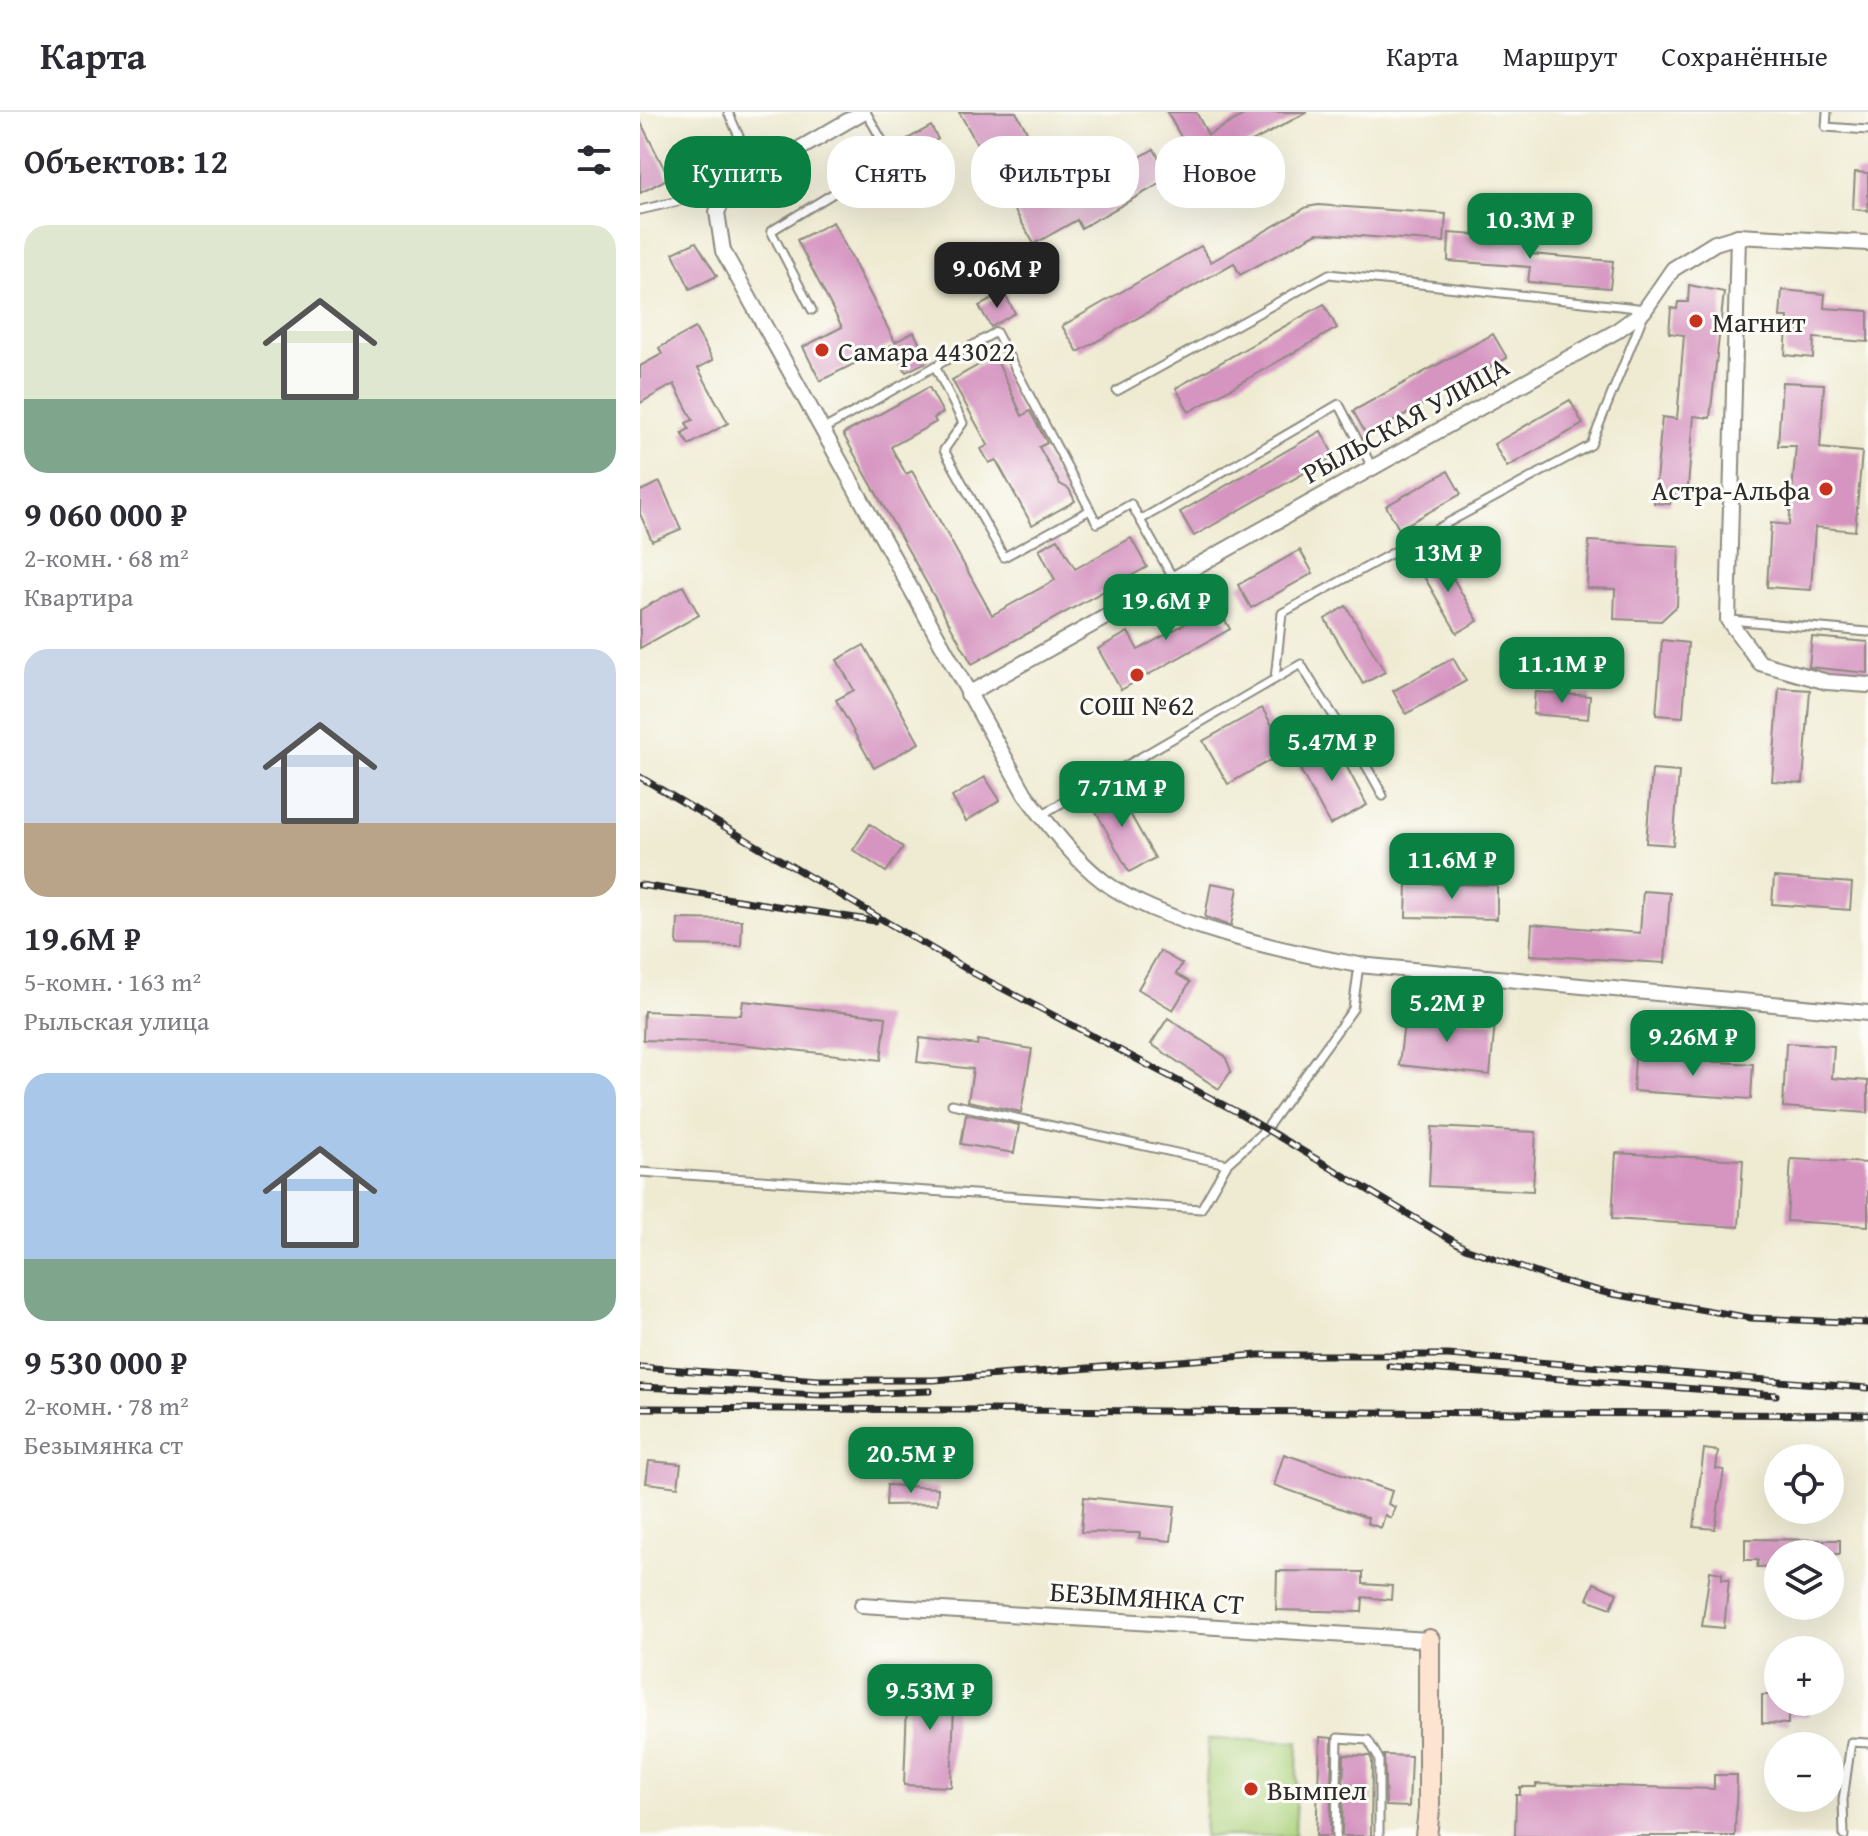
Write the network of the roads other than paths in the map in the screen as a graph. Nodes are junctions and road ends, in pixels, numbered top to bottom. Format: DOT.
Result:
graph roads {
  1 [pos="728,112"];
  2 [pos="864,112"];
  3 [pos="1827,112"];
  4 [pos="1868,130"];
  5 [pos="739,136"];
  6 [pos="811,142"];
  7 [pos="664,205"];
  8 [pos="719,208"];
  9 [pos="640,210"];
  10 [pos="1738,236"];
  11 [pos="1868,243"];
  12 [pos="1646,309"];
  13 [pos="812,310"];
  14 [pos="935,366"];
  15 [pos="1117,391"];
  16 [pos="820,431"];
  17 [pos="1372,467"];
  18 [pos="1090,510"];
  19 [pos="1140,520"];
  20 [pos="1173,578"];
  21 [pos="1728,620"];
  22 [pos="1868,632"];
  23 [pos="1275,679"];
  24 [pos="1868,685"];
  25 [pos="968,694"];
  26 [pos="1383,796"];
  27 [pos="1041,815"];
  28 [pos="1359,965"];
  29 [pos="1868,1013"];
  30 [pos="952,1104"];
  31 [pos="1227,1164"];
  32 [pos="640,1172"];
  33 [pos="862,1605"];
  34 [pos="1429,1640"];
  35 [pos="1868,1743"];
  36 [pos="1336,1836"];
  37 [pos="1379,1836"];
  38 [pos="1426,1836"];
  39 [pos="1844,1836"];
  1 -- 5 [label="lane"];
  2 -- 6 [label="street"];
  2 -- 13 [label="lane"];
  3 -- 4 [label="lane"];
  7 -- 9 [label="lane"];
  8 -- 16 [label="street"];
  10 -- 11 [label="street, РЫЛЬСКАЯ УЛИЦА"];
  10 -- 12 [label="street, РЫЛЬСКАЯ УЛИЦА"];
  10 -- 21 [label="street"];
  12 -- 15 [label="lane"];
  12 -- 17 [label="street, РЫЛЬСКАЯ УЛИЦА"];
  12 -- 23 [label="lane"];
  14 -- 16 [label="lane"];
  14 -- 18 [label="lane"];
  14 -- 18 [label="lane"];
  16 -- 25 [label="street"];
  17 -- 19 [label="lane"];
  17 -- 20 [label="street, РЫЛЬСКАЯ УЛИЦА"];
  18 -- 19 [label="lane"];
  19 -- 20 [label="lane"];
  20 -- 25 [label="street, РЫЛЬСКАЯ УЛИЦА"];
  21 -- 22 [label="lane"];
  21 -- 24 [label="street"];
  23 -- 26 [label="lane"];
  23 -- 27 [label="lane"];
  25 -- 27 [label="street"];
  27 -- 28 [label="street"];
  28 -- 29 [label="street"];
  28 -- 31 [label="lane"];
  30 -- 31 [label="lane"];
  31 -- 32 [label="lane"];
  33 -- 34 [label="street, БЕЗЫМЯНКА СТ"];
  34 -- 38 [label="street"];
  35 -- 39 [label="lane"];
  36 -- 37 [label="lane"];
}
